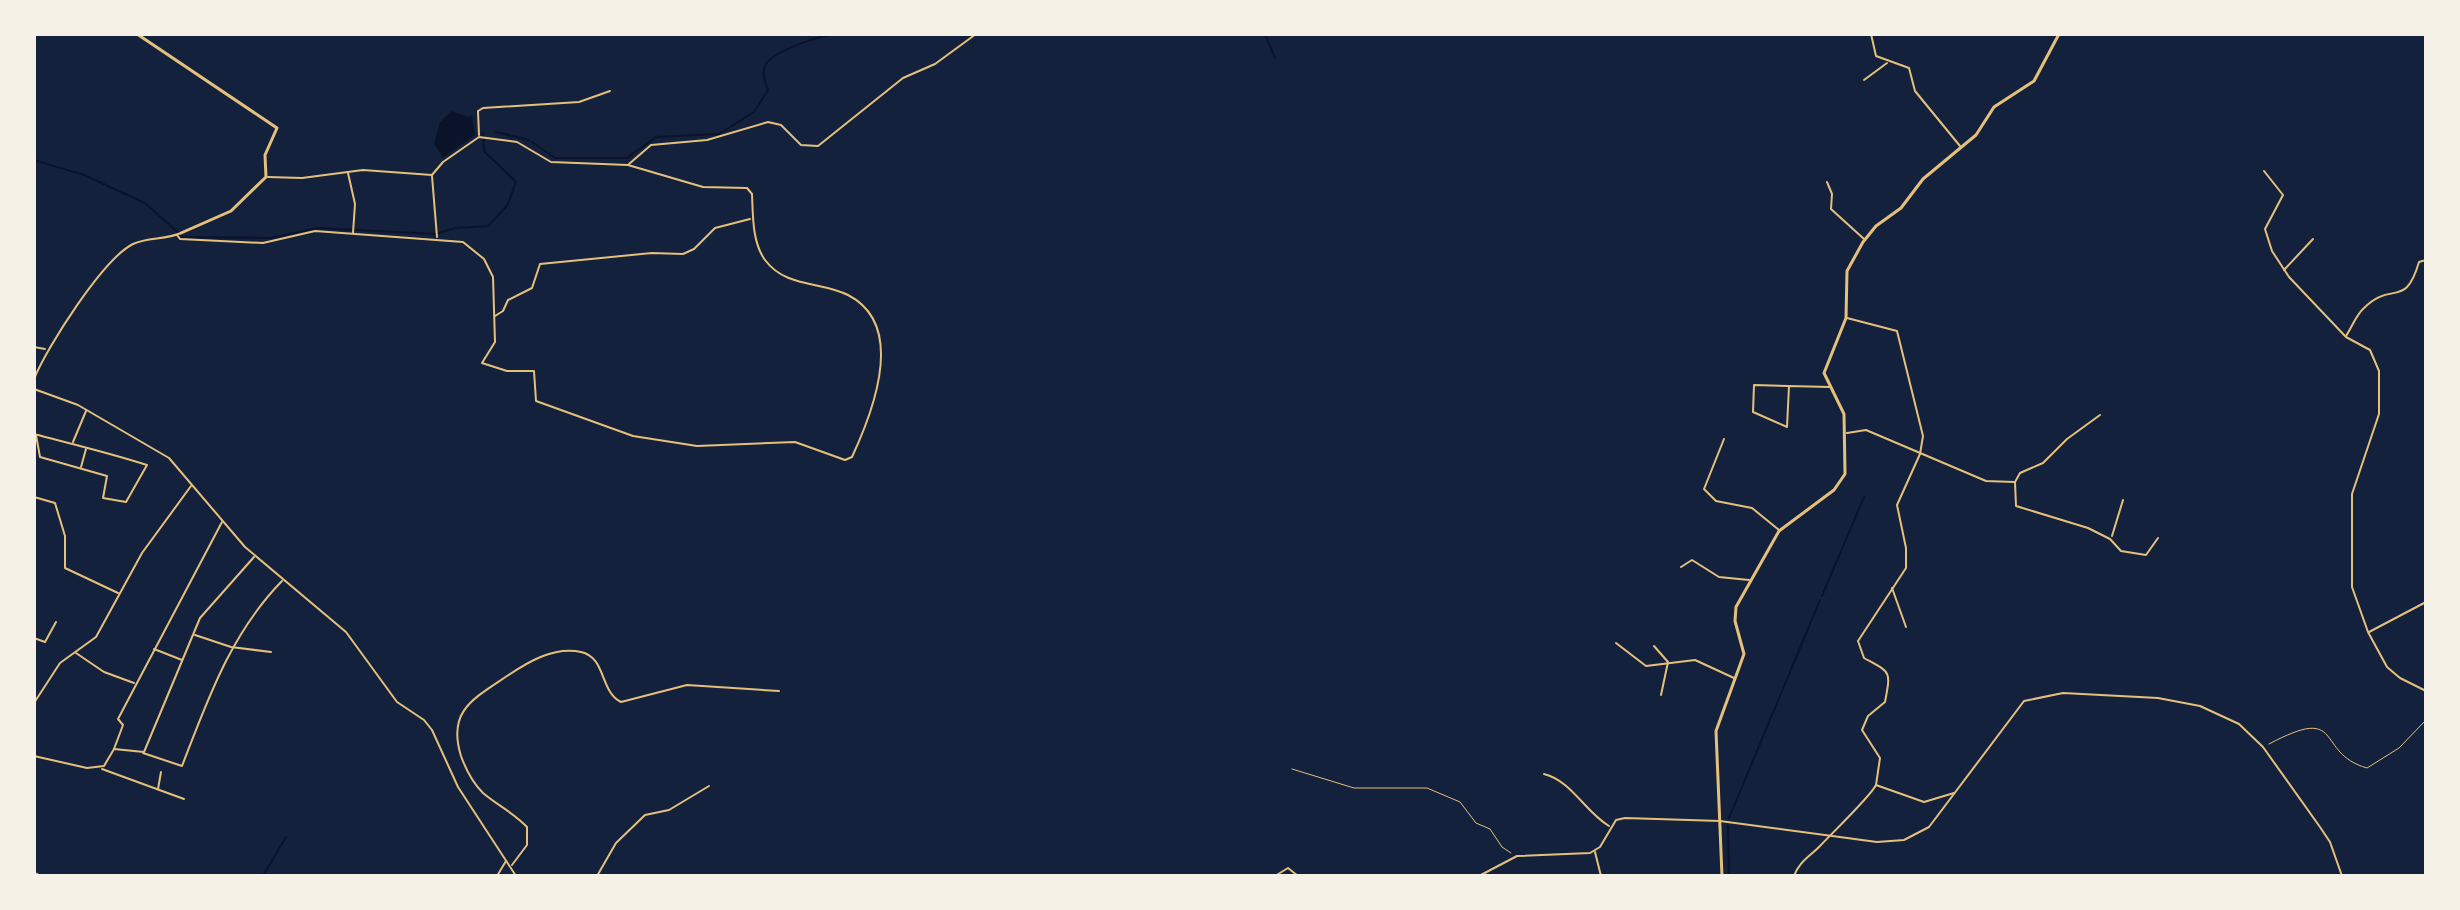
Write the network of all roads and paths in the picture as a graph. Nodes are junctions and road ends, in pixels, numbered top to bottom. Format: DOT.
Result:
graph roads {
  1 [pos="137,34"];
  2 [pos="976,34"];
  3 [pos="1871,34"];
  4 [pos="2059,34"];
  5 [pos="1888,62"];
  6 [pos="1864,80"];
  7 [pos="610,91"];
  8 [pos="481,137"];
  9 [pos="1961,147"];
  10 [pos="628,165"];
  11 [pos="2264,171"];
  12 [pos="348,173"];
  13 [pos="432,175"];
  14 [pos="266,177"];
  15 [pos="1827,182"];
  16 [pos="753,219"];
  17 [pos="353,233"];
  18 [pos="179,234"];
  19 [pos="436,235"];
  20 [pos="2313,239"];
  21 [pos="1865,240"];
  22 [pos="2426,260"];
  23 [pos="2284,270"];
  24 [pos="494,316"];
  25 [pos="1846,318"];
  26 [pos="2346,337"];
  27 [pos="34,347"];
  28 [pos="47,350"];
  29 [pos="34,379"];
  30 [pos="1789,386"];
  31 [pos="1830,387"];
  32 [pos="34,389"];
  33 [pos="87,410"];
  34 [pos="2100,415"];
  35 [pos="1845,433"];
  36 [pos="35,434"];
  37 [pos="1724,439"];
  38 [pos="72,444"];
  39 [pos="86,448"];
  40 [pos="1920,454"];
  41 [pos="81,468"];
  42 [pos="2015,482"];
  43 [pos="192,485"];
  44 [pos="34,497"];
  45 [pos="2123,500"];
  46 [pos="223,521"];
  47 [pos="1779,531"];
  48 [pos="2158,538"];
  49 [pos="2110,539"];
  50 [pos="255,556"];
  51 [pos="1681,567"];
  52 [pos="284,580"];
  53 [pos="1751,580"];
  54 [pos="1892,588"];
  55 [pos="118,593"];
  56 [pos="2426,602"];
  57 [pos="56,622"];
  58 [pos="1906,627"];
  59 [pos="2368,632"];
  60 [pos="194,635"];
  61 [pos="34,638"];
  62 [pos="1616,643"];
  63 [pos="1654,646"];
  64 [pos="231,647"];
  65 [pos="153,648"];
  66 [pos="75,652"];
  67 [pos="271,652"];
  68 [pos="183,661"];
  69 [pos="1668,662"];
  70 [pos="1735,678"];
  71 [pos="135,684"];
  72 [pos="779,691"];
  73 [pos="2426,691"];
  74 [pos="1661,695"];
  75 [pos="34,703"];
  76 [pos="2426,720"];
  77 [pos="2263,747"];
  78 [pos="114,749"];
  79 [pos="142,752"];
  80 [pos="34,756"];
  81 [pos="101,768"];
  82 [pos="1292,769"];
  83 [pos="161,772"];
  84 [pos="1544,774"];
  85 [pos="1876,785"];
  86 [pos="709,786"];
  87 [pos="158,791"];
  88 [pos="1955,793"];
  89 [pos="184,799"];
  90 [pos="1720,821"];
  91 [pos="1610,826"];
  92 [pos="1829,834"];
  93 [pos="1594,851"];
  94 [pos="1517,856"];
  95 [pos="507,860"];
  96 [pos="511,866"];
  97 [pos="34,873"];
  98 [pos="40,876"];
  99 [pos="497,876"];
  100 [pos="516,876"];
  101 [pos="597,876"];
  102 [pos="1275,876"];
  103 [pos="1298,876"];
  104 [pos="1479,876"];
  105 [pos="1601,876"];
  106 [pos="1722,876"];
  107 [pos="1794,876"];
  108 [pos="2342,876"];
  1 -- 14 [label="street"];
  2 -- 10 [label="street"];
  3 -- 5 [label="street"];
  4 -- 9 [label="street"];
  5 -- 6 [label="street"];
  5 -- 9 [label="street"];
  7 -- 8 [label="street"];
  8 -- 10 [label="street"];
  8 -- 13 [label="street"];
  9 -- 21 [label="street"];
  10 -- 16 [label="street"];
  11 -- 23 [label="street"];
  12 -- 13 [label="street"];
  12 -- 14 [label="street"];
  12 -- 17 [label="street"];
  13 -- 19 [label="street"];
  14 -- 18 [label="street"];
  15 -- 21 [label="street"];
  16 -- 24 [label="street"];
  16 -- 24 [label="street"];
  17 -- 18 [label="street"];
  17 -- 19 [label="street"];
  18 -- 28 [label="street"];
  19 -- 24 [label="street"];
  20 -- 23 [label="street"];
  21 -- 25 [label="street"];
  22 -- 26 [label="street"];
  23 -- 26 [label="street"];
  25 -- 31 [label="street"];
  25 -- 40 [label="street"];
  26 -- 59 [label="street"];
  27 -- 28 [label="street"];
  28 -- 29 [label="street"];
  30 -- 30 [label="street"];
  30 -- 31 [label="street"];
  31 -- 35 [label="street"];
  32 -- 33 [label="street"];
  33 -- 38 [label="street"];
  33 -- 43 [label="street"];
  34 -- 42 [label="street"];
  35 -- 40 [label="street"];
  35 -- 47 [label="street"];
  36 -- 38 [label="street"];
  36 -- 41 [label="street"];
  37 -- 47 [label="street"];
  38 -- 39 [label="street"];
  39 -- 41 [label="street"];
  39 -- 41 [label="street"];
  40 -- 42 [label="street"];
  40 -- 54 [label="street"];
  42 -- 49 [label="street"];
  43 -- 46 [label="street"];
  43 -- 55 [label="street"];
  44 -- 55 [label="street"];
  45 -- 49 [label="street"];
  46 -- 50 [label="street"];
  46 -- 65 [label="street"];
  47 -- 53 [label="street"];
  48 -- 49 [label="street"];
  50 -- 52 [label="street"];
  50 -- 60 [label="street"];
  51 -- 53 [label="street"];
  52 -- 64 [label="street"];
  52 -- 95 [label="street"];
  53 -- 70 [label="street"];
  54 -- 58 [label="street"];
  54 -- 85 [label="street"];
  55 -- 66 [label="street"];
  56 -- 59 [label="street"];
  57 -- 61 [label="street"];
  59 -- 73 [label="street"];
  60 -- 64 [label="street"];
  60 -- 68 [label="street"];
  62 -- 69 [label="street"];
  63 -- 69 [label="street"];
  64 -- 67 [label="street"];
  64 -- 79 [label="street"];
  65 -- 68 [label="street"];
  65 -- 71 [label="street"];
  66 -- 71 [label="street"];
  66 -- 75 [label="street"];
  68 -- 79 [label="street"];
  69 -- 70 [label="street"];
  69 -- 74 [label="street"];
  70 -- 90 [label="street"];
  71 -- 78 [label="street"];
  72 -- 96 [label="street"];
  76 -- 77 [label="path"];
  77 -- 88 [label="street"];
  77 -- 108 [label="street"];
  78 -- 79 [label="street"];
  78 -- 81 [label="street"];
  80 -- 81 [label="street"];
  81 -- 87 [label="street"];
  82 -- 94 [label="path"];
  83 -- 87 [label="street"];
  84 -- 91 [label="street"];
  85 -- 88 [label="street"];
  85 -- 92 [label="street"];
  86 -- 101 [label="street"];
  87 -- 89 [label="street"];
  88 -- 92 [label="street"];
  90 -- 91 [label="street"];
  90 -- 92 [label="street"];
  90 -- 106 [label="street"];
  91 -- 93 [label="street"];
  92 -- 107 [label="street"];
  93 -- 94 [label="street"];
  93 -- 105 [label="street"];
  94 -- 104 [label="street"];
  95 -- 96 [label="street"];
  95 -- 99 [label="street"];
  96 -- 100 [label="street"];
  97 -- 98 [label="street"];
  102 -- 103 [label="street"];
}
